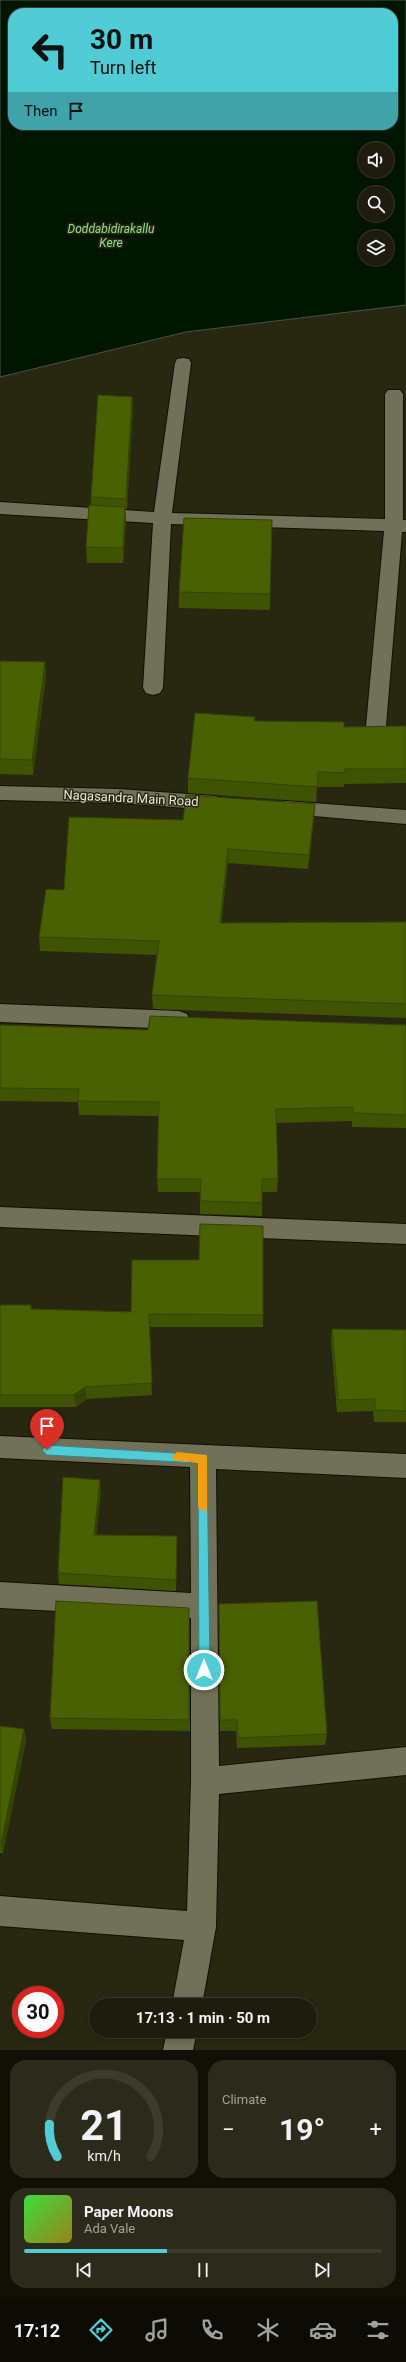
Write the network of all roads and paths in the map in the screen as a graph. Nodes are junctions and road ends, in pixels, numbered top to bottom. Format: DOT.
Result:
graph roads {
  1 [pos="183,363"];
  2 [pos="394,394"];
  3 [pos="0,508"];
  4 [pos="162,518"];
  5 [pos="400,526"];
  6 [pos="153,688"];
  7 [pos="376,726"];
  8 [pos="0,793"];
  9 [pos="235,804"];
  10 [pos="266,806"];
  11 [pos="406,817"];
  12 [pos="0,1012"];
  13 [pos="199,1020"];
  14 [pos="0,1217"];
  15 [pos="406,1234"];
  16 [pos="0,1447"];
  17 [pos="203,1458"];
  18 [pos="406,1466"];
  19 [pos="0,1595"];
  20 [pos="204,1606"];
  21 [pos="406,1761"];
  22 [pos="205,1781"];
  23 [pos="0,1911"];
  24 [pos="201,1927"];
  25 [pos="188,1998"];
  26 [pos="181,2038"];
  27 [pos="178,2050"];
  1 -- 4 [label="street"];
  2 -- 5 [label="street"];
  3 -- 4 [label="street"];
  4 -- 5 [label="street"];
  4 -- 6 [label="street"];
  5 -- 7 [label="street"];
  8 -- 9 [label="street, Nagasandra Main Road"];
  10 -- 11 [label="street"];
  12 -- 13 [label="street"];
  14 -- 15 [label="street"];
  16 -- 17 [label="street"];
  17 -- 18 [label="street"];
  17 -- 20 [label="street"];
  19 -- 20 [label="street"];
  20 -- 22 [label="street"];
  21 -- 22 [label="street"];
  22 -- 24 [label="street"];
  23 -- 24 [label="street"];
  24 -- 25 [label="street"];
  26 -- 27 [label="street"];
}
